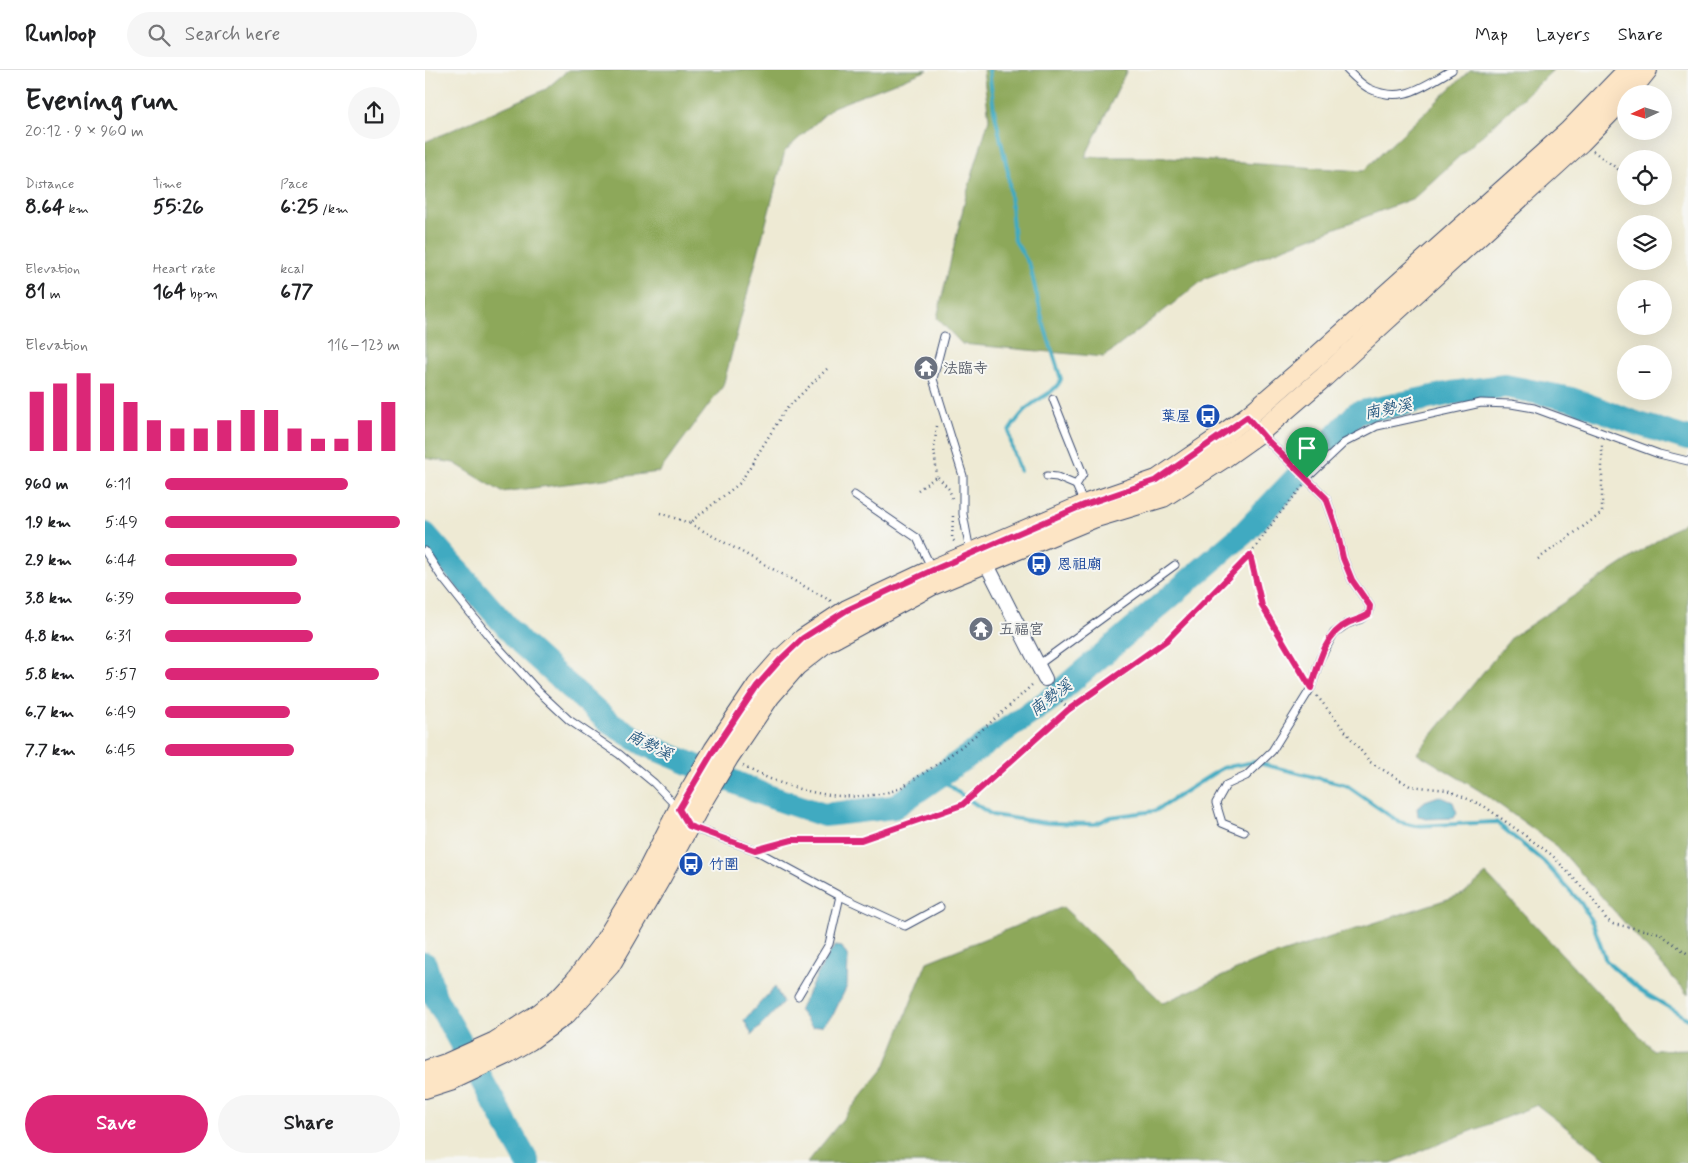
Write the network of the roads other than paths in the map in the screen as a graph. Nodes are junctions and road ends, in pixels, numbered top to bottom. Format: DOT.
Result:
graph roads {
  1 [pos="1347,70"];
  2 [pos="1452,70"];
  3 [pos="1628,70"];
  4 [pos="1647,70"];
  5 [pos="1635,85"];
  6 [pos="1617,103"];
  7 [pos="1575,137"];
  8 [pos="944,336"];
  9 [pos="1053,399"];
  10 [pos="1257,429"];
  11 [pos="1688,462"];
  12 [pos="1047,476"];
  13 [pos="1307,478"];
  14 [pos="1076,485"];
  15 [pos="854,495"];
  16 [pos="1089,511"];
  17 [pos="425,551"];
  18 [pos="978,558"];
  19 [pos="1175,565"];
  20 [pos="933,570"];
  21 [pos="852,617"];
  22 [pos="1042,673"];
  23 [pos="689,808"];
  24 [pos="1244,832"];
  25 [pos="840,896"];
  26 [pos="940,907"];
  27 [pos="797,996"];
  28 [pos="425,1071"];
  29 [pos="449,1071"];
  30 [pos="425,1088"];
  1 -- 2 [label="lane"];
  3 -- 7 [label="street"];
  4 -- 5 [label="street"];
  6 -- 7 [label="street"];
  7 -- 10 [label="street"];
  8 -- 18 [label="lane"];
  9 -- 14 [label="lane"];
  10 -- 13 [label="lane"];
  10 -- 16 [label="street"];
  11 -- 13 [label="lane"];
  12 -- 14 [label="lane"];
  13 -- 24 [label="lane"];
  14 -- 16 [label="lane"];
  15 -- 20 [label="lane"];
  16 -- 18 [label="street"];
  17 -- 23 [label="lane"];
  18 -- 20 [label="street"];
  18 -- 21 [label="street"];
  18 -- 22 [label="street"];
  19 -- 22 [label="lane"];
  20 -- 21 [label="street"];
  21 -- 23 [label="street"];
  23 -- 25 [label="lane"];
  23 -- 29 [label="street"];
  25 -- 26 [label="lane"];
  25 -- 27 [label="lane"];
  28 -- 29 [label="street"];
  29 -- 30 [label="street"];
}
